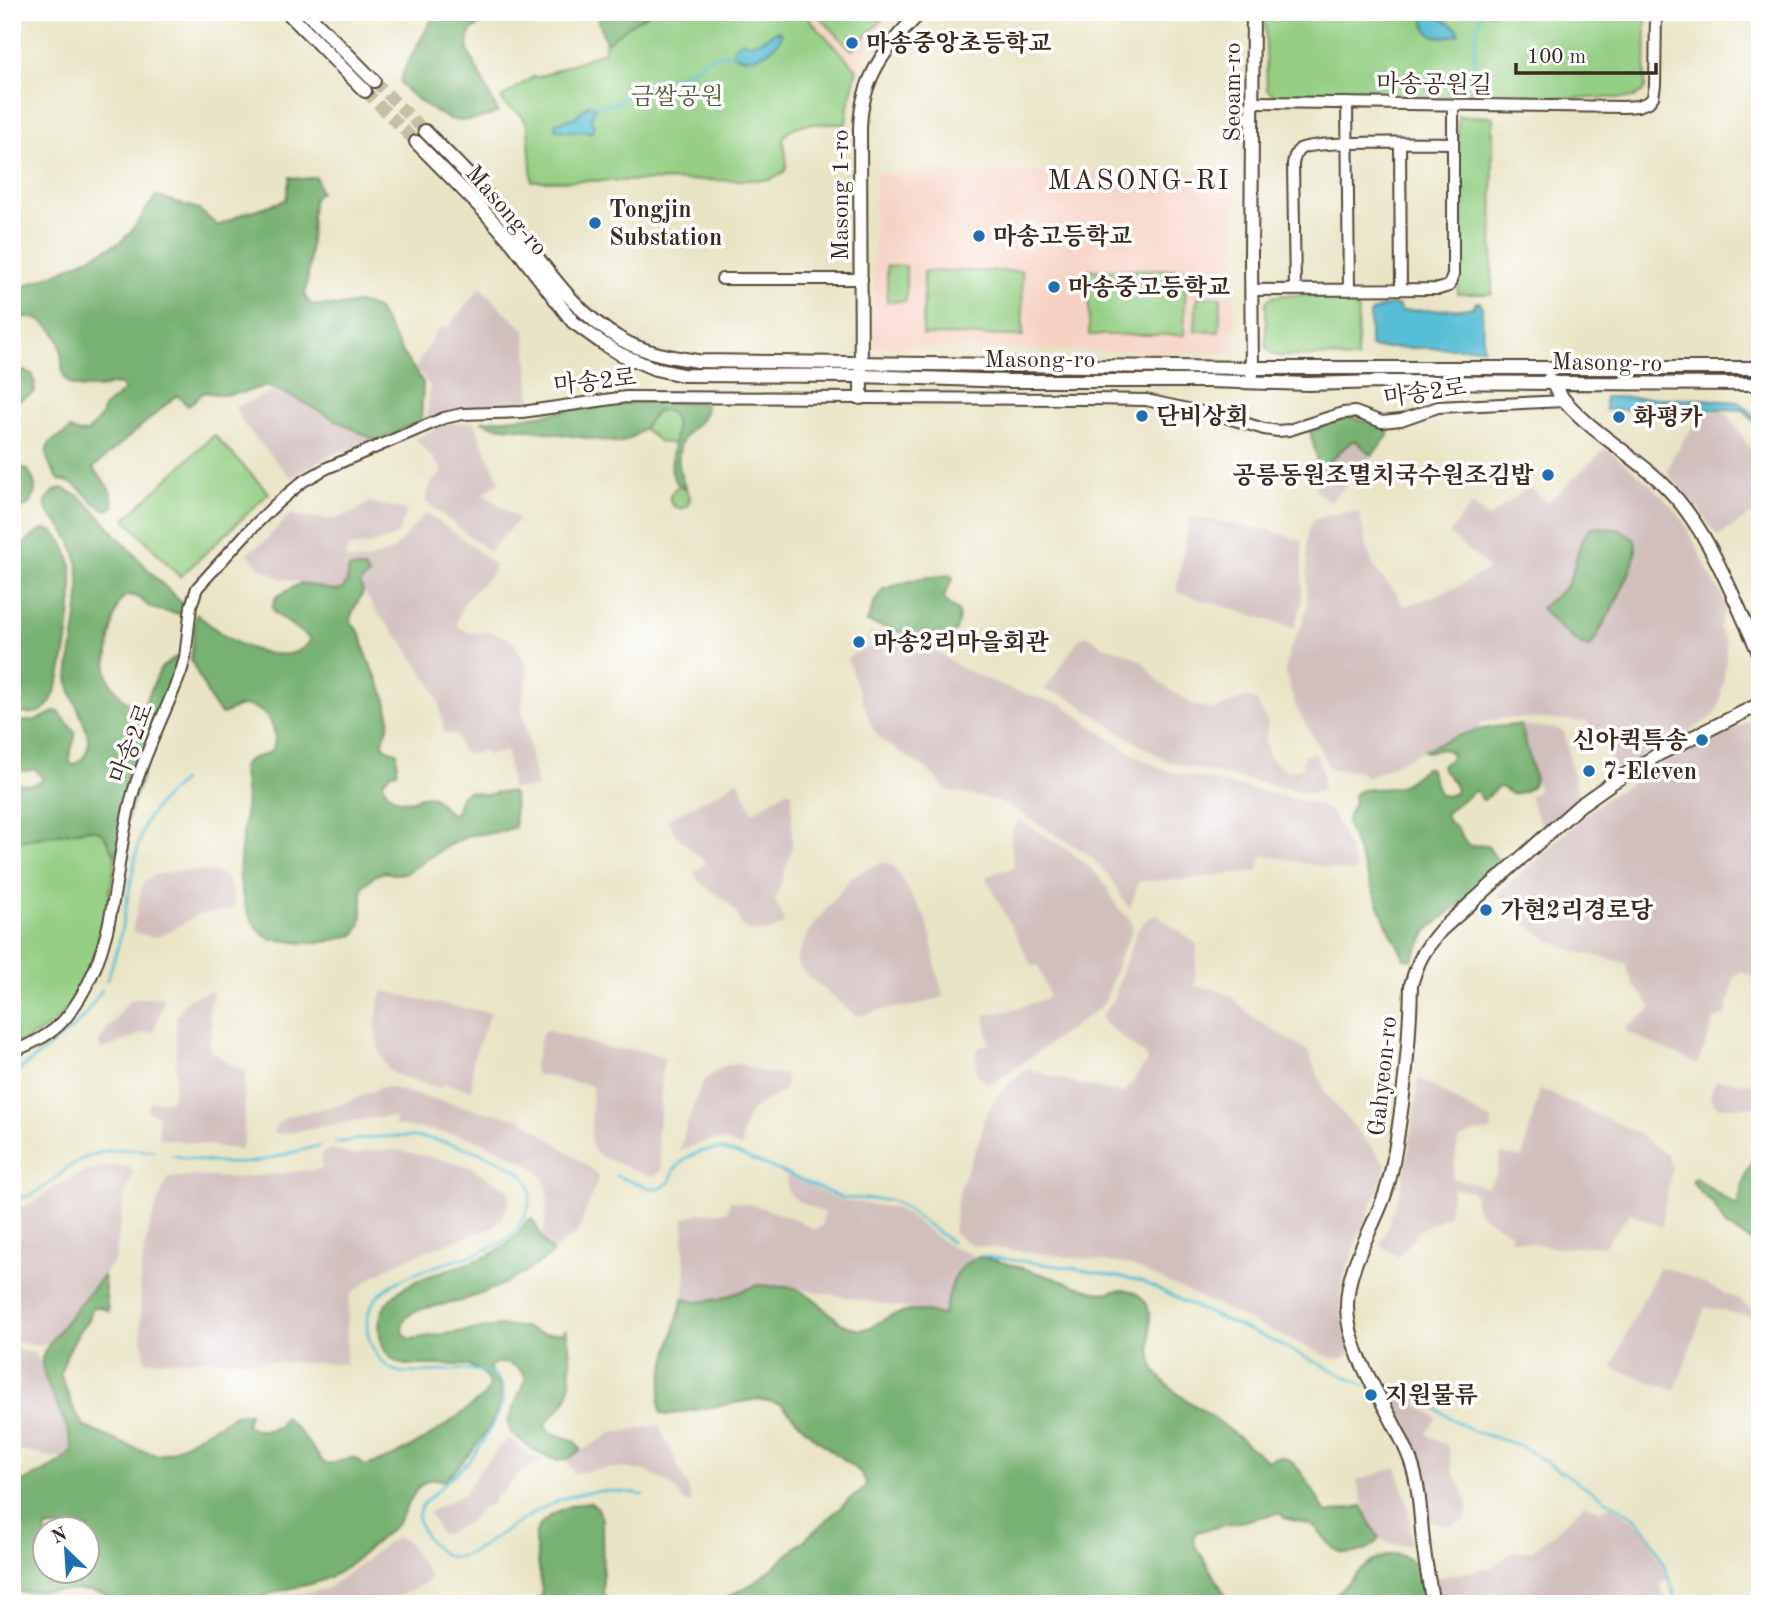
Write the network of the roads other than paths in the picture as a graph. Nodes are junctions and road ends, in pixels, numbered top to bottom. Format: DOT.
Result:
graph roads {
  1 [pos="287,12"];
  2 [pos="306,12"];
  3 [pos="921,12"];
  4 [pos="1252,12"];
  5 [pos="1656,12"];
  6 [pos="374,80"];
  7 [pos="365,92"];
  8 [pos="1253,102"];
  9 [pos="1347,103"];
  10 [pos="1454,105"];
  11 [pos="425,131"];
  12 [pos="416,142"];
  13 [pos="1401,143"];
  14 [pos="1347,144"];
  15 [pos="1453,144"];
  16 [pos="722,279"];
  17 [pos="862,279"];
  18 [pos="1295,289"];
  19 [pos="1401,289"];
  20 [pos="1252,290"];
  21 [pos="1349,290"];
  22 [pos="1252,368"];
  23 [pos="1760,368"];
  24 [pos="1542,369"];
  25 [pos="862,370"];
  26 [pos="1552,382"];
  27 [pos="1252,383"];
  28 [pos="1760,384"];
  29 [pos="861,398"];
  30 [pos="1564,401"];
  31 [pos="1760,655"];
  32 [pos="1760,691"];
  33 [pos="1760,704"];
  34 [pos="1743,711"];
  35 [pos="1760,712"];
  36 [pos="12,1052"];
  37 [pos="1433,1604"];
  1 -- 7 [label="street"];
  2 -- 6 [label="street"];
  3 -- 17 [label="street, Masong 1-ro"];
  4 -- 8 [label="street, Seoam-ro"];
  5 -- 10 [label="street, 마송공원길"];
  8 -- 9 [label="street, 마송공원길"];
  8 -- 20 [label="street, Seoam-ro"];
  9 -- 10 [label="street, 마송공원길"];
  9 -- 14 [label="street"];
  10 -- 15 [label="street"];
  11 -- 25 [label="street, Masong-ro"];
  12 -- 25 [label="street, Masong-ro"];
  13 -- 14 [label="street"];
  13 -- 15 [label="street"];
  13 -- 19 [label="street"];
  14 -- 18 [label="street"];
  14 -- 21 [label="street"];
  15 -- 19 [label="street"];
  16 -- 17 [label="street"];
  17 -- 25 [label="street, Masong 1-ro"];
  18 -- 20 [label="street"];
  18 -- 21 [label="street"];
  19 -- 21 [label="street"];
  20 -- 22 [label="street, Seoam-ro"];
  22 -- 24 [label="street, Masong-ro"];
  22 -- 25 [label="street, Masong-ro"];
  22 -- 27 [label="street, Seoam-ro"];
  23 -- 24 [label="street, Masong-ro"];
  24 -- 26 [label="street"];
  25 -- 27 [label="street, Masong-ro"];
  25 -- 29 [label="street, Masong 1-ro"];
  26 -- 27 [label="street, Masong-ro"];
  26 -- 28 [label="street, Masong-ro"];
  26 -- 30 [label="street"];
  29 -- 30 [label="street, 마송2로"];
  29 -- 36 [label="street, 마송2로"];
  30 -- 31 [label="street"];
  32 -- 34 [label="street"];
  33 -- 34 [label="street, Gahyeon-ro"];
  34 -- 35 [label="street"];
  34 -- 37 [label="street, Gahyeon-ro"];
}
